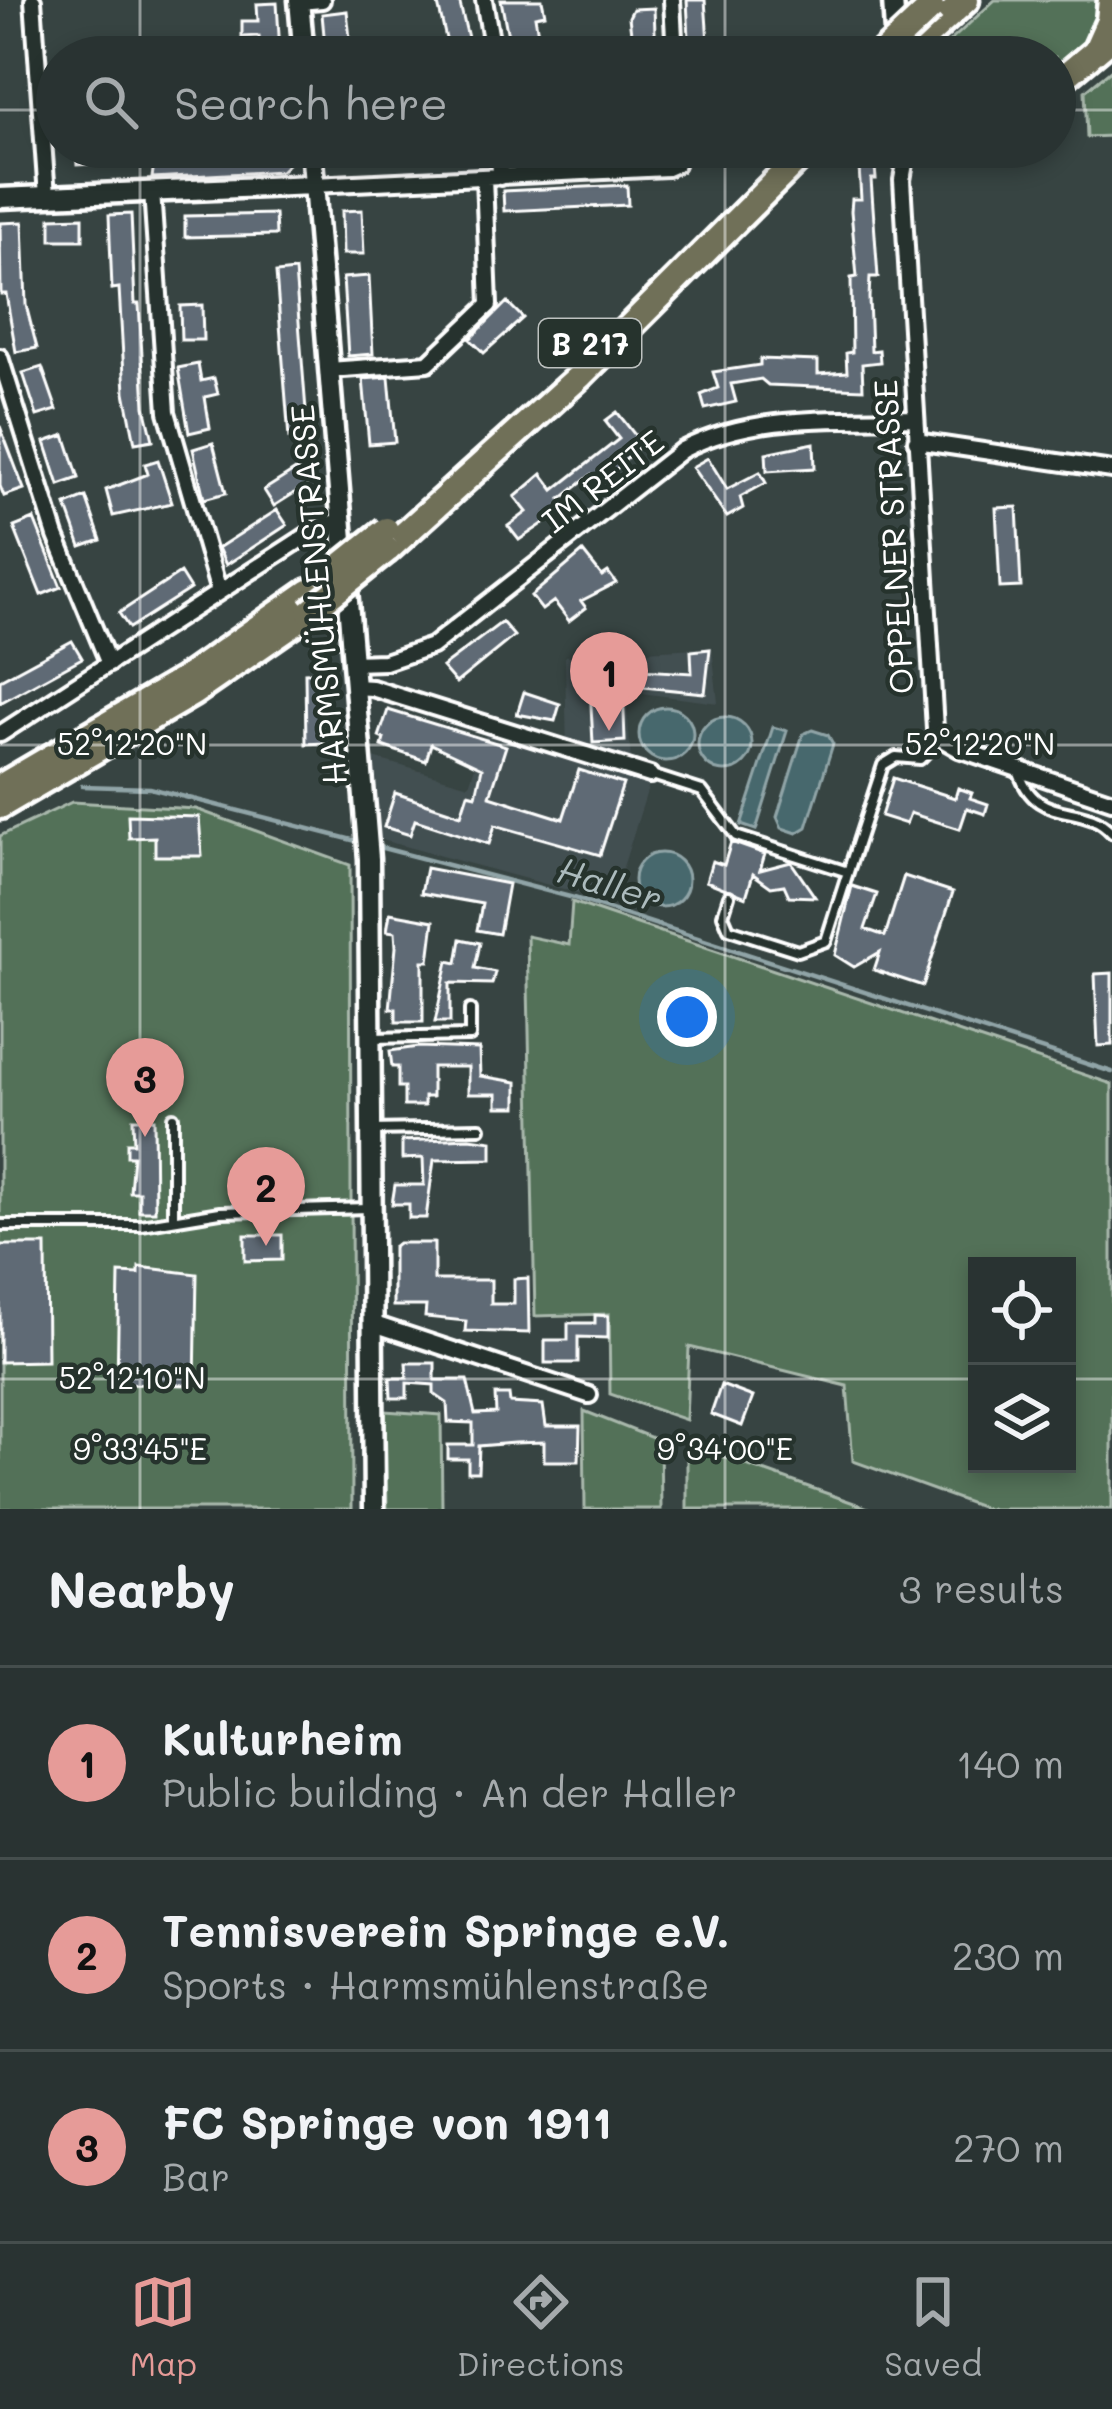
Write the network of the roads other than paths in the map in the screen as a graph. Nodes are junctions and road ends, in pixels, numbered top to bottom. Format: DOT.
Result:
graph roads {
  1 [pos="33,0"];
  2 [pos="322,0"];
  3 [pos="484,0"];
  4 [pos="672,0"];
  5 [pos="893,0"];
  6 [pos="966,0"];
  7 [pos="1111,0"];
  8 [pos="299,1"];
  9 [pos="936,12"];
  10 [pos="302,36"];
  11 [pos="490,36"];
  12 [pos="674,36"];
  13 [pos="897,36"];
  14 [pos="906,36"];
  15 [pos="917,36"];
  16 [pos="1112,37"];
  17 [pos="36,42"];
  18 [pos="1091,57"];
  19 [pos="1076,69"];
  20 [pos="45,168"];
  21 [pos="312,168"];
  22 [pos="494,168"];
  23 [pos="619,168"];
  24 [pos="766,168"];
  25 [pos="789,168"];
  26 [pos="904,168"];
  27 [pos="492,177"];
  28 [pos="314,184"];
  29 [pos="152,191"];
  30 [pos="47,196"];
  31 [pos="0,198"];
  32 [pos="0,356"];
  33 [pos="329,370"];
  34 [pos="915,418"];
  35 [pos="916,441"];
  36 [pos="1112,470"];
  37 [pos="342,521"];
  38 [pos="387,540"];
  39 [pos="218,592"];
  40 [pos="310,602"];
  41 [pos="352,663"];
  42 [pos="109,664"];
  43 [pos="354,687"];
  44 [pos="0,734"];
  45 [pos="940,739"];
  46 [pos="1016,766"];
  47 [pos="650,775"];
  48 [pos="0,787"];
  49 [pos="1112,801"];
  50 [pos="0,806"];
  51 [pos="1112,833"];
  52 [pos="848,872"];
  53 [pos="729,896"];
  54 [pos="470,1010"];
  55 [pos="369,1038"];
  56 [pos="173,1117"];
  57 [pos="480,1128"];
  58 [pos="370,1130"];
  59 [pos="371,1208"];
  60 [pos="173,1219"];
  61 [pos="0,1225"];
  62 [pos="371,1323"];
  63 [pos="589,1395"];
  64 [pos="374,1509"];
  1 -- 17 [label="street"];
  2 -- 8 [label="street"];
  3 -- 11 [label="street"];
  4 -- 12 [label="street"];
  5 -- 13 [label="street"];
  6 -- 9 [label="highway"];
  7 -- 18 [label="highway"];
  8 -- 10 [label="street"];
  9 -- 14 [label="highway, bridge"];
  9 -- 15 [label="highway"];
  16 -- 18 [label="highway"];
  18 -- 19 [label="highway"];
  20 -- 30 [label="street"];
  21 -- 28 [label="street, HARMSMÜHLENSTRASSE"];
  22 -- 27 [label="street"];
  23 -- 27 [label="street"];
  24 -- 38 [label="highway, B 217"];
  25 -- 38 [label="highway, B 217"];
  26 -- 34 [label="street, OPPELNER STRASSE"];
  27 -- 28 [label="street"];
  27 -- 33 [label="street"];
  28 -- 29 [label="street"];
  28 -- 33 [label="street, HARMSMÜHLENSTRASSE"];
  29 -- 30 [label="street"];
  29 -- 39 [label="street"];
  30 -- 31 [label="street"];
  32 -- 42 [label="street"];
  33 -- 37 [label="street, HARMSMÜHLENSTRASSE"];
  34 -- 35 [label="street, OPPELNER STRASSE"];
  34 -- 41 [label="street, IM REITE"];
  35 -- 36 [label="street"];
  35 -- 45 [label="street, OPPELNER STRASSE"];
  37 -- 39 [label="street"];
  37 -- 41 [label="street, HARMSMÜHLENSTRASSE"];
  38 -- 40 [label="highway, B 217, bridge"];
  39 -- 42 [label="street"];
  40 -- 48 [label="highway, B 217"];
  40 -- 50 [label="highway, B 217"];
  41 -- 43 [label="street, HARMSMÜHLENSTRASSE"];
  42 -- 44 [label="street"];
  43 -- 47 [label="street"];
  43 -- 55 [label="street, HARMSMÜHLENSTRASSE"];
  45 -- 46 [label="street"];
  45 -- 52 [label="lane"];
  46 -- 49 [label="street"];
  46 -- 51 [label="lane"];
  47 -- 52 [label="lane"];
  52 -- 53 [label="lane"];
  54 -- 55 [label="lane"];
  55 -- 58 [label="street, HARMSMÜHLENSTRASSE"];
  56 -- 60 [label="lane"];
  57 -- 58 [label="lane"];
  58 -- 59 [label="street, HARMSMÜHLENSTRASSE"];
  59 -- 60 [label="lane"];
  59 -- 62 [label="street, HARMSMÜHLENSTRASSE"];
  60 -- 61 [label="lane"];
  62 -- 63 [label="street"];
  62 -- 64 [label="street, HARMSMÜHLENSTRASSE"];
}
